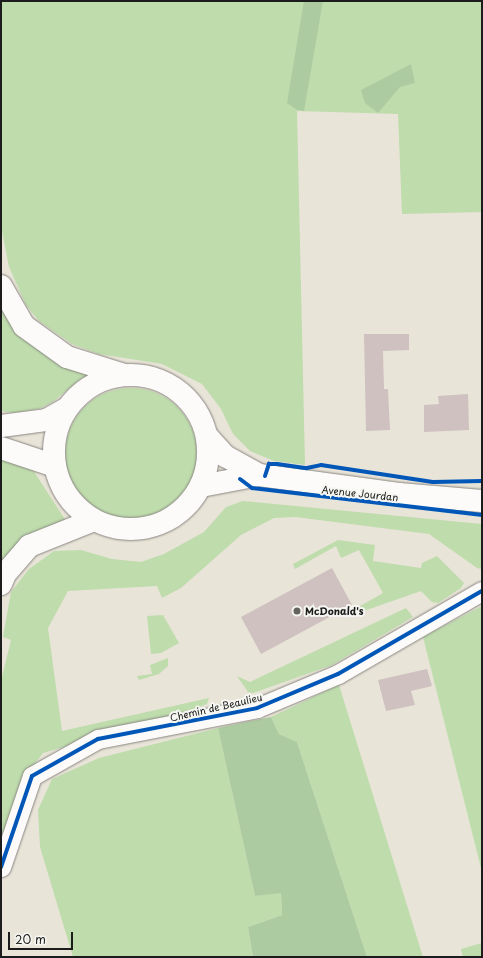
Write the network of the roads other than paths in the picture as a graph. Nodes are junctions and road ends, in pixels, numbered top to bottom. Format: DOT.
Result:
graph roads {
  1 [pos="1,286"];
  2 [pos="124,374"];
  3 [pos="66,409"];
  4 [pos="1,426"];
  5 [pos="207,436"];
  6 [pos="1,448"];
  7 [pos="55,466"];
  8 [pos="259,475"];
  9 [pos="201,486"];
  10 [pos="482,501"];
  11 [pos="94,520"];
  12 [pos="1,584"];
  13 [pos="482,591"];
  14 [pos="1,867"];
  1 -- 2 [label="main road"];
  2 -- 3 [label="main road"];
  2 -- 5 [label="main road"];
  3 -- 4 [label="main road"];
  3 -- 7 [label="main road"];
  5 -- 8 [label="main road, Avenue Jourdan"];
  5 -- 9 [label="main road"];
  6 -- 7 [label="main road"];
  7 -- 11 [label="main road"];
  8 -- 9 [label="main road, Avenue Jourdan"];
  8 -- 10 [label="main road, Avenue Jourdan"];
  9 -- 11 [label="main road"];
  11 -- 12 [label="main road"];
  13 -- 14 [label="street, Chemin de Beaulieu"];
}
